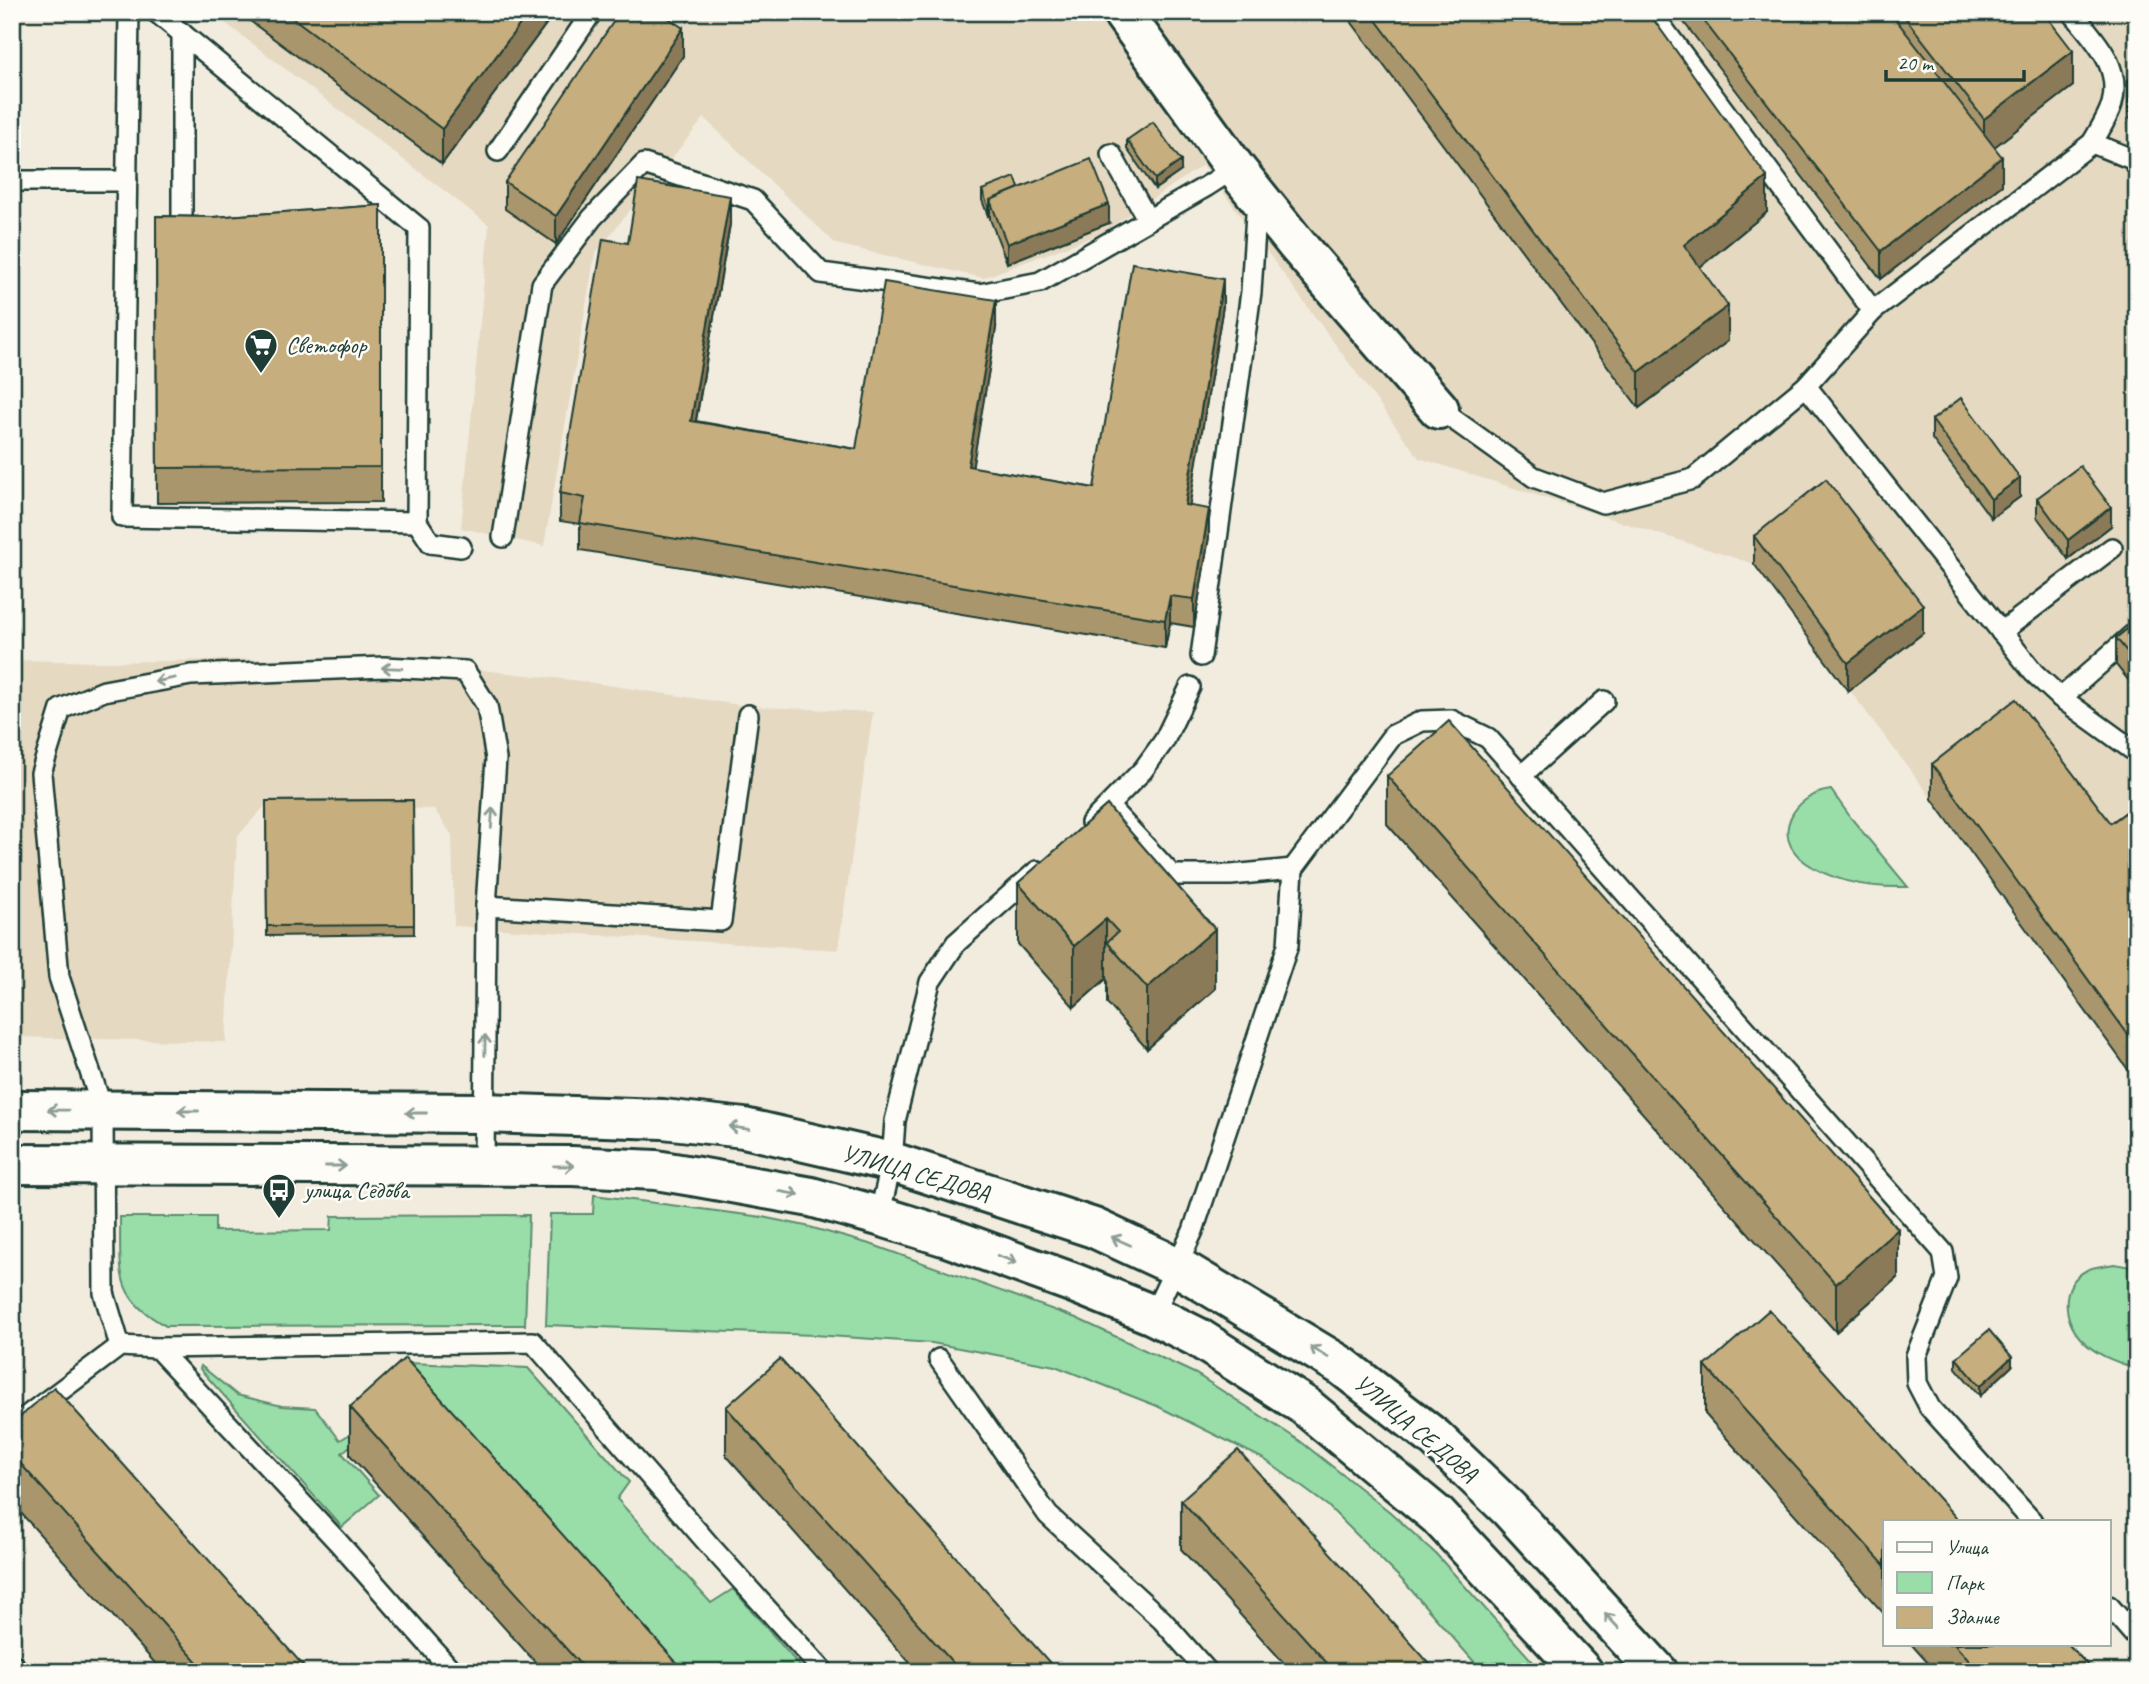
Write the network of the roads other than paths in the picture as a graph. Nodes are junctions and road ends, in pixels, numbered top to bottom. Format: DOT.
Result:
graph roads {
  1 [pos="129,12"];
  2 [pos="156,12"];
  3 [pos="592,12"];
  4 [pos="1122,12"];
  5 [pos="1651,12"];
  6 [pos="2072,12"];
  7 [pos="182,33"];
  8 [pos="2092,144"];
  9 [pos="498,150"];
  10 [pos="1111,154"];
  11 [pos="2137,166"];
  12 [pos="12,181"];
  13 [pos="127,181"];
  14 [pos="1246,181"];
  15 [pos="1148,220"];
  16 [pos="182,226"];
  17 [pos="170,252"];
  18 [pos="192,252"];
  19 [pos="1872,311"];
  20 [pos="1806,386"];
  21 [pos="1439,408"];
  22 [pos="417,522"];
  23 [pos="503,537"];
  24 [pos="461,547"];
  25 [pos="2112,548"];
  26 [pos="2137,631"];
  27 [pos="2001,632"];
  28 [pos="1201,656"];
  29 [pos="1190,687"];
  30 [pos="2061,698"];
  31 [pos="1604,701"];
  32 [pos="748,715"];
  33 [pos="2137,753"];
  34 [pos="1521,776"];
  35 [pos="1109,807"];
  36 [pos="1073,840"];
  37 [pos="1053,857"];
  38 [pos="1293,869"];
  39 [pos="486,906"];
  40 [pos="12,1110"];
  41 [pos="103,1111"];
  42 [pos="484,1113"];
  43 [pos="892,1162"];
  44 [pos="12,1164"];
  45 [pos="103,1165"];
  46 [pos="484,1166"];
  47 [pos="879,1216"];
  48 [pos="1178,1267"];
  49 [pos="1153,1315"];
  50 [pos="120,1346"];
  51 [pos="157,1348"];
  52 [pos="939,1359"];
  53 [pos="12,1427"];
  54 [pos="2031,1520"];
  55 [pos="2110,1607"];
  56 [pos="2137,1638"];
  57 [pos="12,1664"];
  58 [pos="20,1672"];
  59 [pos="453,1672"];
  60 [pos="824,1672"];
  61 [pos="1208,1672"];
  62 [pos="1583,1672"];
  63 [pos="1658,1672"];
  1 -- 13 [label="lane"];
  2 -- 7 [label="lane"];
  3 -- 9 [label="lane"];
  4 -- 14 [label="main road"];
  5 -- 19 [label="lane"];
  6 -- 8 [label="lane"];
  7 -- 16 [label="lane"];
  7 -- 22 [label="lane"];
  8 -- 11 [label="lane"];
  8 -- 19 [label="lane"];
  10 -- 15 [label="lane"];
  12 -- 13 [label="lane"];
  13 -- 22 [label="lane"];
  14 -- 15 [label="lane"];
  14 -- 21 [label="main road"];
  14 -- 28 [label="lane"];
  15 -- 23 [label="lane"];
  16 -- 17 [label="lane"];
  16 -- 18 [label="lane"];
  19 -- 20 [label="lane"];
  20 -- 21 [label="lane"];
  20 -- 27 [label="lane"];
  22 -- 24 [label="lane"];
  25 -- 27 [label="lane"];
  26 -- 30 [label="lane"];
  27 -- 30 [label="lane"];
  29 -- 35 [label="lane"];
  30 -- 33 [label="lane"];
  31 -- 34 [label="lane"];
  32 -- 39 [label="lane"];
  34 -- 38 [label="lane"];
  34 -- 54 [label="lane"];
  35 -- 36 [label="lane"];
  35 -- 38 [label="lane"];
  37 -- 43 [label="lane"];
  38 -- 48 [label="lane"];
  39 -- 41 [label="lane, one-way"];
  42 -- 39 [label="lane, one-way"];
  41 -- 40 [label="main road, УЛИЦА СЕДОВА, one-way"];
  42 -- 41 [label="main road, УЛИЦА СЕДОВА, one-way"];
  41 -- 45 [label="lane"];
  43 -- 42 [label="main road, УЛИЦА СЕДОВА, one-way"];
  42 -- 46 [label="lane"];
  43 -- 47 [label="lane"];
  48 -- 43 [label="main road, УЛИЦА СЕДОВА, one-way"];
  44 -- 45 [label="main road"];
  45 -- 46 [label="main road, one-way"];
  45 -- 50 [label="lane"];
  46 -- 47 [label="main road, one-way"];
  47 -- 49 [label="main road, one-way"];
  48 -- 49 [label="lane"];
  63 -- 48 [label="main road, УЛИЦА СЕДОВА, one-way"];
  49 -- 62 [label="main road"];
  50 -- 51 [label="lane"];
  50 -- 53 [label="lane"];
  51 -- 59 [label="lane"];
  51 -- 60 [label="lane"];
  52 -- 61 [label="lane"];
  55 -- 56 [label="lane"];
  57 -- 58 [label="lane"];
}
